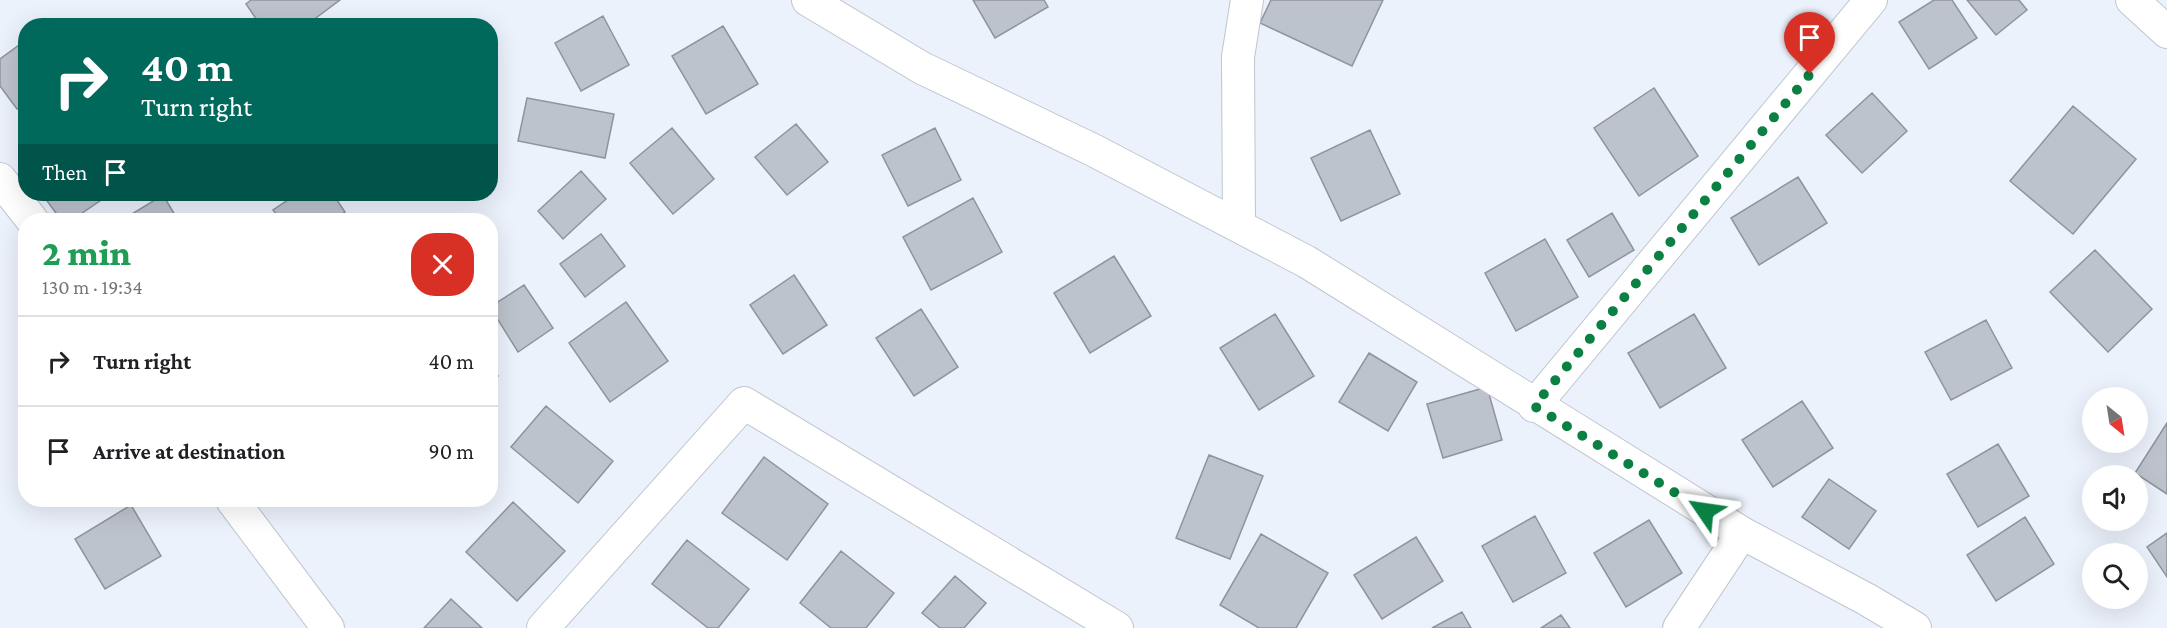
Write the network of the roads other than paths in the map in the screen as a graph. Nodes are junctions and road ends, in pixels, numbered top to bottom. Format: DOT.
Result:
graph roads {
  1 [pos="808,0"];
  2 [pos="1247,0"];
  3 [pos="1871,0"];
  4 [pos="2132,0"];
  5 [pos="2167,32"];
  6 [pos="0,179"];
  7 [pos="27,213"];
  8 [pos="1239,226"];
  9 [pos="1534,406"];
  10 [pos="237,507"];
  11 [pos="1742,533"];
  12 [pos="328,628"];
  13 [pos="543,628"];
  14 [pos="1117,628"];
  15 [pos="1679,628"];
  16 [pos="1915,628"];
  1 -- 8 [label="street"];
  2 -- 8 [label="street"];
  3 -- 9 [label="street"];
  4 -- 5 [label="street"];
  6 -- 7 [label="street"];
  8 -- 9 [label="street"];
  9 -- 11 [label="street"];
  10 -- 12 [label="street"];
  11 -- 15 [label="street"];
  11 -- 16 [label="street"];
  13 -- 14 [label="street"];
}
